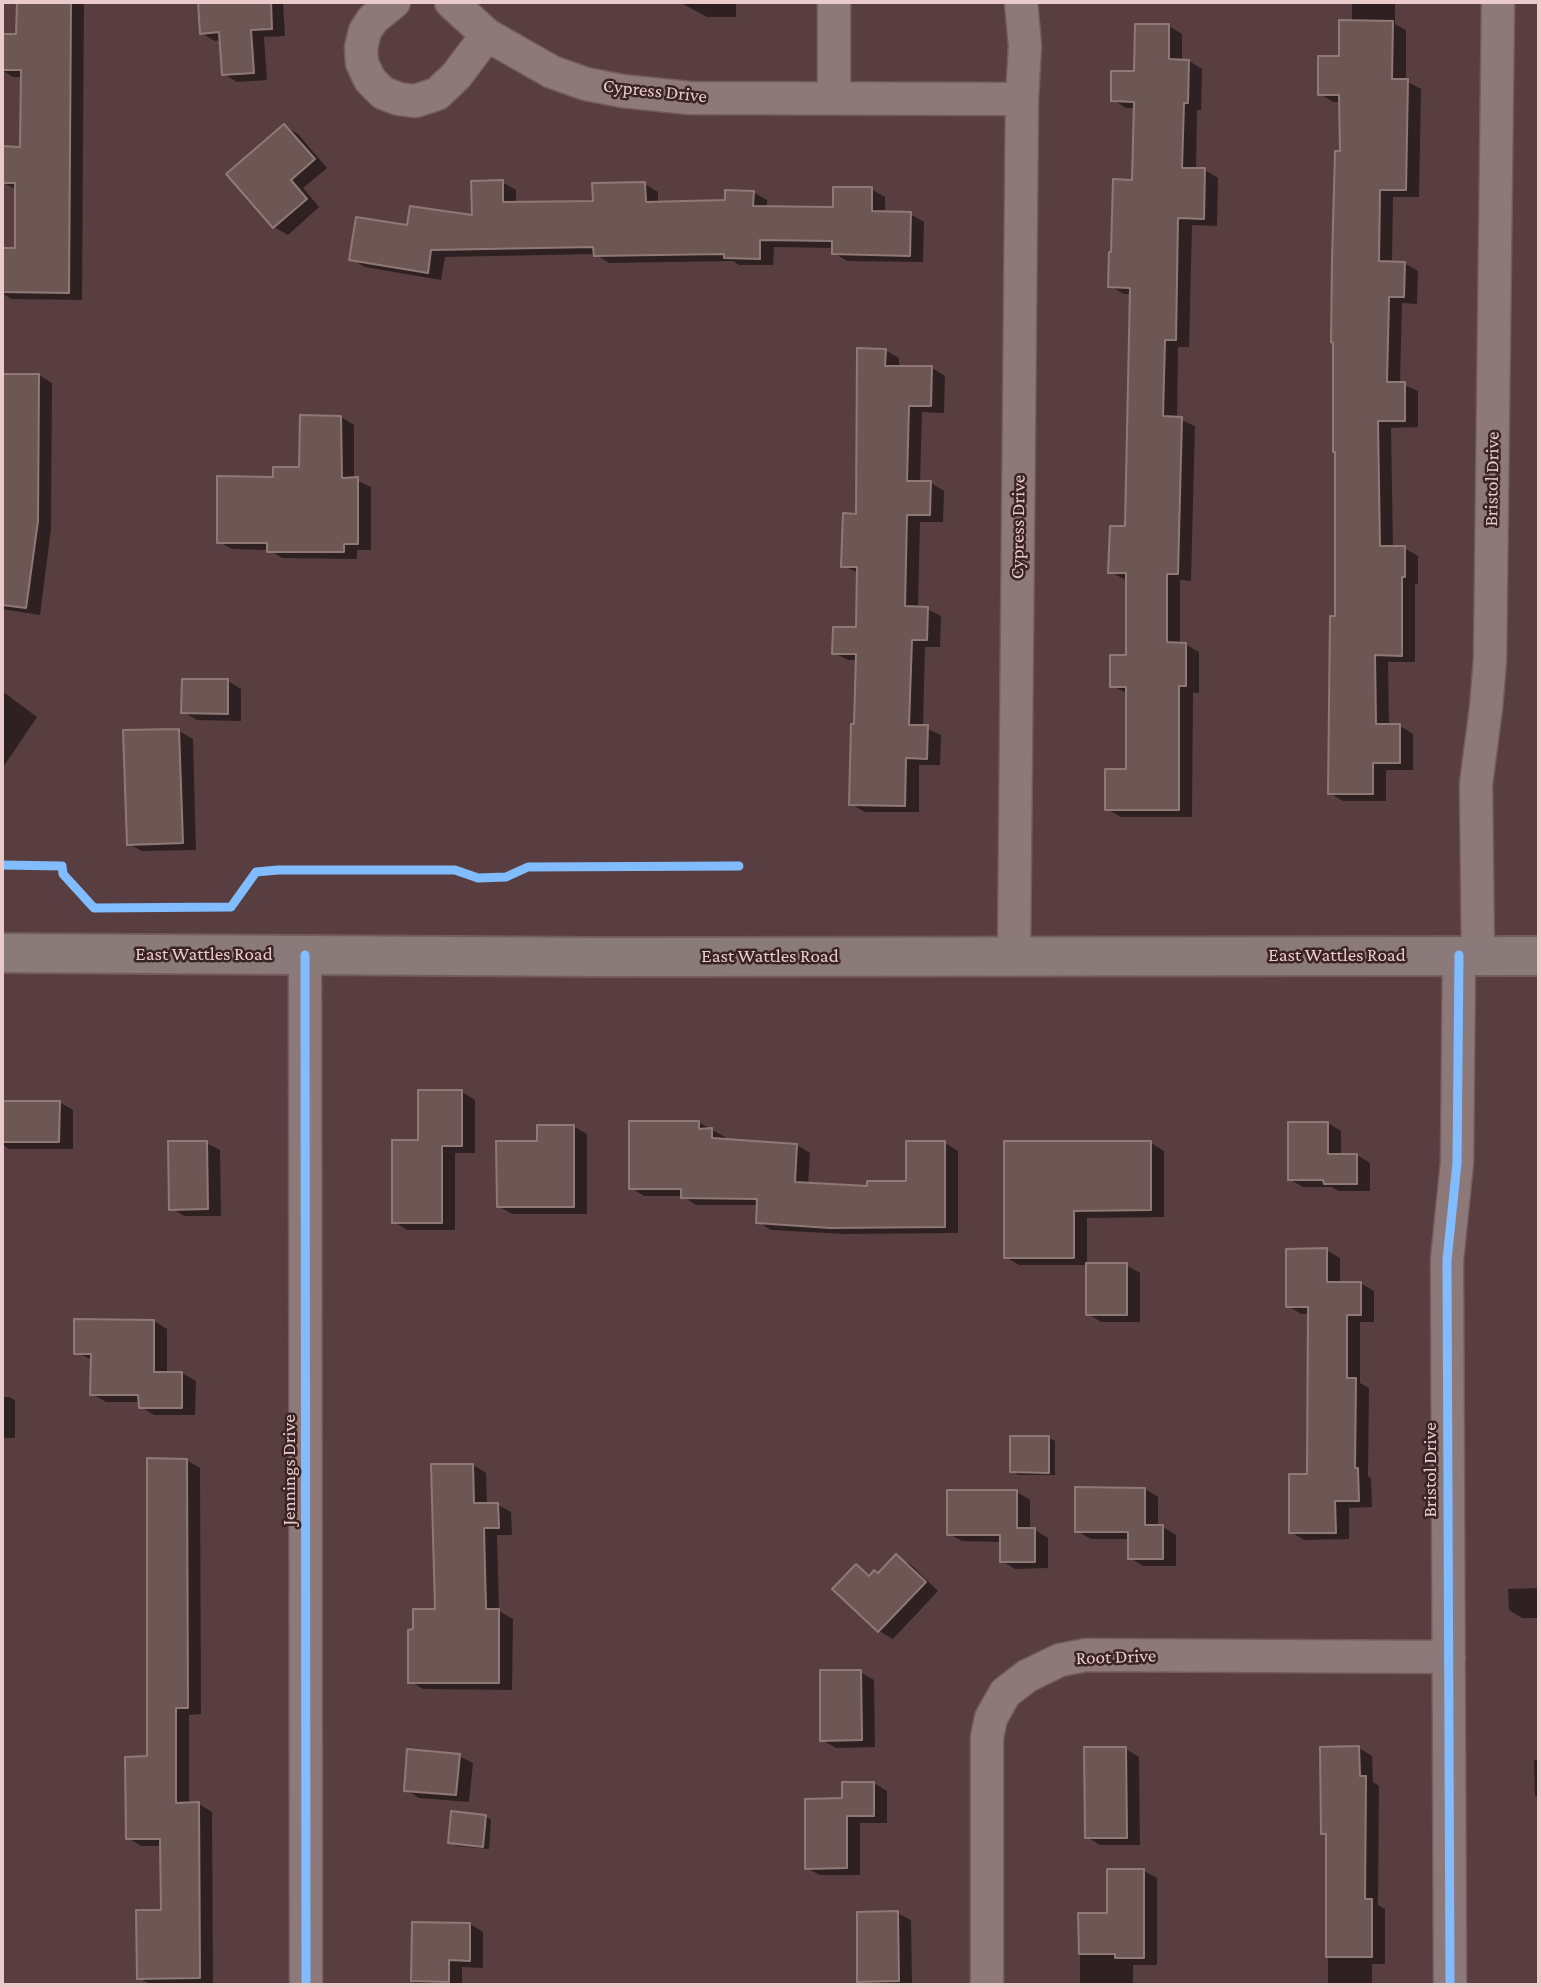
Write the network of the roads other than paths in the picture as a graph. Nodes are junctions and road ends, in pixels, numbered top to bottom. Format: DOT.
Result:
graph roads {
  1 [pos="394,2"];
  2 [pos="451,2"];
  3 [pos="834,2"];
  4 [pos="1021,2"];
  5 [pos="1498,2"];
  6 [pos="487,35"];
  7 [pos="834,98"];
  8 [pos="1022,99"];
  9 [pos="2,953"];
  10 [pos="305,955"];
  11 [pos="1469,955"];
  12 [pos="1014,956"];
  13 [pos="1539,956"];
  14 [pos="1449,1657"];
  15 [pos="306,1985"];
  16 [pos="987,1985"];
  17 [pos="1450,1985"];
  1 -- 6 [label="street"];
  2 -- 6 [label="street, Cypress Drive"];
  3 -- 7 [label="street"];
  4 -- 8 [label="street, Cypress Drive"];
  5 -- 11 [label="street, Bristol Drive"];
  6 -- 7 [label="street, Cypress Drive"];
  7 -- 8 [label="street, Cypress Drive"];
  8 -- 12 [label="street, Cypress Drive"];
  9 -- 10 [label="main road, East Wattles Road"];
  10 -- 12 [label="main road, East Wattles Road"];
  10 -- 15 [label="street, Jennings Drive"];
  11 -- 12 [label="main road, East Wattles Road"];
  11 -- 13 [label="main road, East Wattles Road"];
  11 -- 14 [label="street, Bristol Drive"];
  14 -- 16 [label="street, Root Drive"];
  14 -- 17 [label="street, Bristol Drive"];
}
